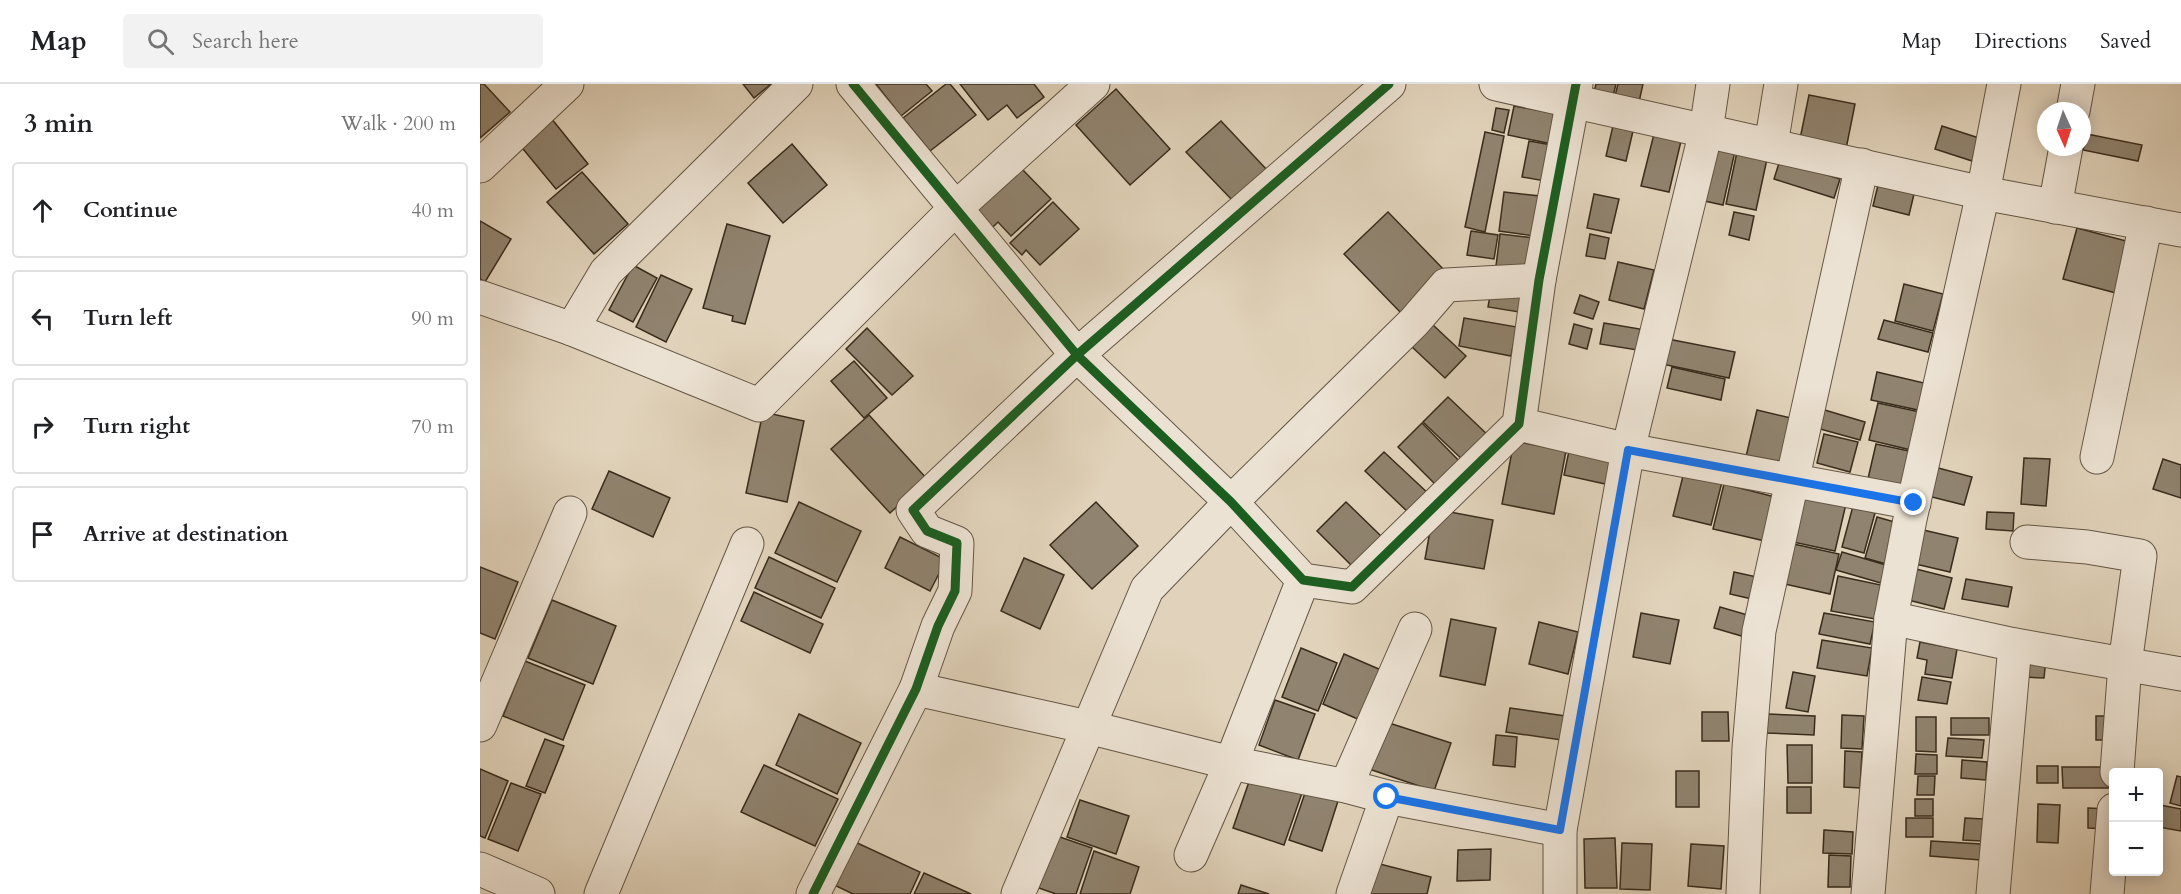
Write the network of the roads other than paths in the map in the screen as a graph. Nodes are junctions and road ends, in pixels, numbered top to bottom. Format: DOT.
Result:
graph roads {
  1 [pos="567,84"];
  2 [pos="796,84"];
  3 [pos="853,84"];
  4 [pos="1093,84"];
  5 [pos="1389,84"];
  6 [pos="1497,84"];
  7 [pos="1713,84"];
  8 [pos="1781,84"];
  9 [pos="2004,84"];
  10 [pos="2078,84"];
  11 [pos="1575,92"];
  12 [pos="2075,102"];
  13 [pos="1706,131"];
  14 [pos="1771,145"];
  15 [pos="2064,156"];
  16 [pos="1862,165"];
  17 [pos="480,166"];
  18 [pos="1983,193"];
  19 [pos="957,207"];
  20 [pos="2055,207"];
  21 [pos="2146,224"];
  22 [pos="2181,230"];
  23 [pos="1539,280"];
  24 [pos="480,297"];
  25 [pos="572,329"];
  26 [pos="1077,355"];
  27 [pos="1519,424"];
  28 [pos="1628,450"];
  29 [pos="2097,457"];
  30 [pos="1792,482"];
  31 [pos="1231,502"];
  32 [pos="1914,503"];
  33 [pos="570,513"];
  34 [pos="2027,542"];
  35 [pos="747,544"];
  36 [pos="1303,580"];
  37 [pos="1891,618"];
  38 [pos="1415,629"];
  39 [pos="2015,645"];
  40 [pos="2125,664"];
  41 [pos="2181,674"];
  42 [pos="916,689"];
  43 [pos="480,725"];
  44 [pos="1088,727"];
  45 [pos="1231,763"];
  46 [pos="2116,768"];
  47 [pos="1346,786"];
  48 [pos="1387,797"];
  49 [pos="2113,822"];
  50 [pos="1560,830"];
  51 [pos="1191,855"];
  52 [pos="480,868"];
  53 [pos="1023,893"];
  54 [pos="538,894"];
  55 [pos="601,894"];
  56 [pos="813,894"];
  57 [pos="1353,894"];
  58 [pos="1560,894"];
  59 [pos="1743,894"];
  60 [pos="1868,894"];
  61 [pos="1993,894"];
  62 [pos="2107,894"];
  1 -- 17 [label="street"];
  2 -- 25 [label="street"];
  3 -- 19 [label="street"];
  4 -- 19 [label="street"];
  5 -- 26 [label="street"];
  6 -- 11 [label="street"];
  7 -- 13 [label="street"];
  8 -- 14 [label="street"];
  9 -- 18 [label="street"];
  10 -- 12 [label="street"];
  11 -- 13 [label="street"];
  11 -- 23 [label="street"];
  13 -- 14 [label="street"];
  13 -- 28 [label="street"];
  14 -- 16 [label="street"];
  15 -- 20 [label="street"];
  16 -- 18 [label="street"];
  16 -- 30 [label="street"];
  18 -- 20 [label="street"];
  18 -- 32 [label="street"];
  19 -- 25 [label="street"];
  19 -- 26 [label="street"];
  20 -- 21 [label="street"];
  21 -- 22 [label="street"];
  21 -- 29 [label="street"];
  23 -- 27 [label="street"];
  23 -- 31 [label="street"];
  24 -- 25 [label="street"];
  26 -- 31 [label="street"];
  26 -- 42 [label="street"];
  27 -- 28 [label="street"];
  27 -- 36 [label="street"];
  28 -- 30 [label="street"];
  28 -- 50 [label="street"];
  30 -- 32 [label="street"];
  30 -- 59 [label="street"];
  31 -- 36 [label="street"];
  31 -- 44 [label="street"];
  32 -- 37 [label="street"];
  33 -- 43 [label="street"];
  34 -- 40 [label="street"];
  35 -- 55 [label="street"];
  36 -- 45 [label="street"];
  37 -- 39 [label="street"];
  37 -- 60 [label="street"];
  38 -- 47 [label="street"];
  39 -- 40 [label="street"];
  39 -- 61 [label="street"];
  40 -- 41 [label="street"];
  40 -- 46 [label="street"];
  42 -- 44 [label="street"];
  42 -- 56 [label="street"];
  44 -- 45 [label="street"];
  44 -- 53 [label="street"];
  45 -- 47 [label="street"];
  45 -- 51 [label="street"];
  47 -- 48 [label="street"];
  48 -- 50 [label="street"];
  48 -- 57 [label="street"];
  49 -- 62 [label="street"];
  50 -- 58 [label="street"];
  52 -- 54 [label="street"];
}
